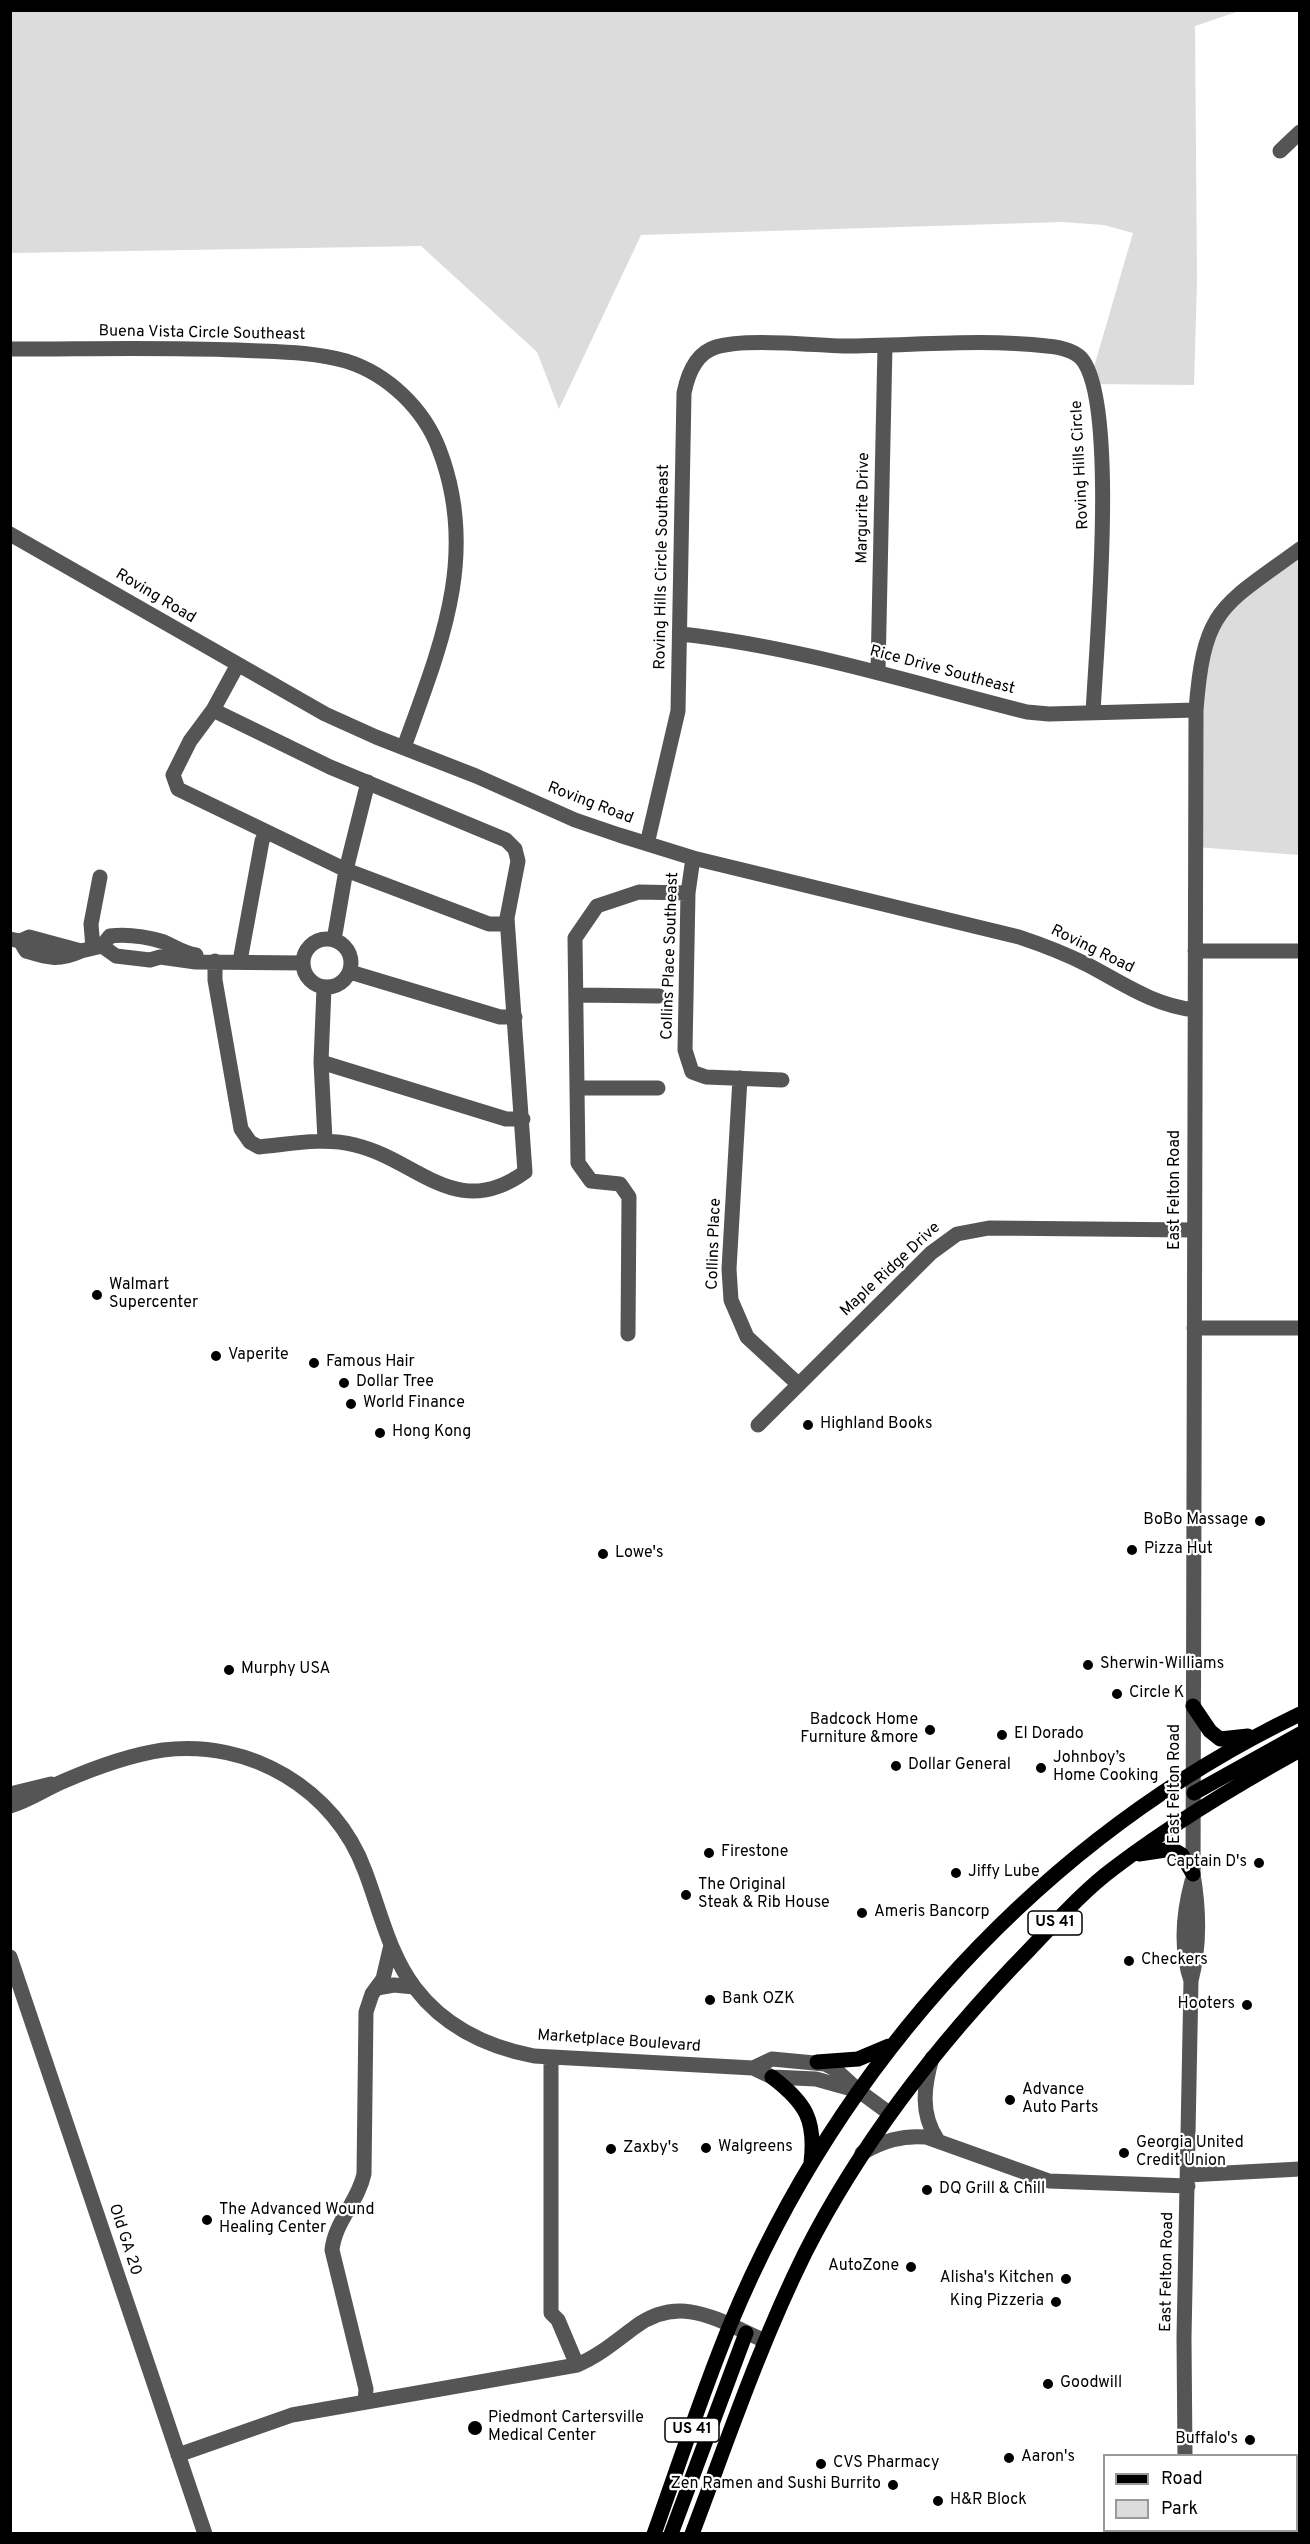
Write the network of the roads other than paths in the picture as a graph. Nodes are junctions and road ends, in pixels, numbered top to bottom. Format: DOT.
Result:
graph roads {
  1 [pos="1299,132"];
  2 [pos="1280,152"];
  3 [pos="763,344"];
  4 [pos="885,346"];
  5 [pos="10,349"];
  6 [pos="10,534"];
  7 [pos="1299,549"];
  8 [pos="681,634"];
  9 [pos="237,666"];
  10 [pos="878,671"];
  11 [pos="1196,710"];
  12 [pos="213,711"];
  13 [pos="1093,713"];
  14 [pos="404,747"];
  15 [pos="368,782"];
  16 [pos="266,832"];
  17 [pos="647,844"];
  18 [pos="693,858"];
  19 [pos="346,870"];
  20 [pos="100,877"];
  21 [pos="688,893"];
  22 [pos="507,924"];
  23 [pos="15,940"];
  24 [pos="334,940"];
  25 [pos="96,948"];
  26 [pos="1195,951"];
  27 [pos="1299,951"];
  28 [pos="211,961"];
  29 [pos="240,962"];
  30 [pos="303,963"];
  31 [pos="350,972"];
  32 [pos="324,988"];
  33 [pos="576,995"];
  34 [pos="659,996"];
  35 [pos="1195,1010"];
  36 [pos="515,1017"];
  37 [pos="321,1062"];
  38 [pos="740,1078"];
  39 [pos="782,1080"];
  40 [pos="577,1088"];
  41 [pos="658,1088"];
  42 [pos="523,1119"];
  43 [pos="325,1140"];
  44 [pos="1193,1230"];
  45 [pos="1194,1328"];
  46 [pos="1299,1328"];
  47 [pos="628,1334"];
  48 [pos="798,1384"];
  49 [pos="758,1425"];
  50 [pos="1193,1706"];
  51 [pos="1299,1714"];
  52 [pos="1263,1733"];
  53 [pos="1299,1734"];
  54 [pos="1299,1750"];
  55 [pos="1193,1774"];
  56 [pos="63,1782"];
  57 [pos="1194,1792"];
  58 [pos="10,1794"];
  59 [pos="10,1806"];
  60 [pos="1194,1810"];
  61 [pos="1131,1856"];
  62 [pos="1193,1874"];
  63 [pos="391,1945"];
  64 [pos="10,1957"];
  65 [pos="414,1987"];
  66 [pos="377,1988"];
  67 [pos="895,2043"];
  68 [pos="933,2056"];
  69 [pos="551,2057"];
  70 [pos="817,2062"];
  71 [pos="753,2068"];
  72 [pos="771,2077"];
  73 [pos="859,2091"];
  74 [pos="889,2113"];
  75 [pos="937,2139"];
  76 [pos="862,2153"];
  77 [pos="811,2166"];
  78 [pos="1299,2169"];
  79 [pos="1188,2180"];
  80 [pos="729,2326"];
  81 [pos="746,2333"];
  82 [pos="765,2341"];
  83 [pos="577,2365"];
  84 [pos="365,2402"];
  85 [pos="1185,2454"];
  86 [pos="178,2455"];
  87 [pos="205,2534"];
  88 [pos="654,2534"];
  89 [pos="671,2534"];
  90 [pos="692,2534"];
  1 -- 2 [label="street"];
  3 -- 4 [label="street, Roving Hills Circle"];
  3 -- 8 [label="street, Roving Hills Circle Southeast"];
  4 -- 10 [label="street, Margurite Drive"];
  4 -- 13 [label="street, Roving Hills Circle"];
  5 -- 14 [label="street, Buena Vista Circle Southeast"];
  6 -- 9 [label="street, Roving Road"];
  7 -- 11 [label="street, East Felton Road"];
  8 -- 10 [label="street, Rice Drive Southeast"];
  8 -- 17 [label="street, Roving Hills Circle Southeast"];
  9 -- 12 [label="street"];
  9 -- 14 [label="street, Roving Road"];
  10 -- 13 [label="street, Rice Drive Southeast"];
  11 -- 13 [label="street, Rice Drive Southeast"];
  11 -- 26 [label="street, East Felton Road"];
  12 -- 15 [label="street"];
  12 -- 16 [label="street"];
  14 -- 17 [label="street, Roving Road"];
  15 -- 19 [label="street"];
  15 -- 22 [label="street"];
  16 -- 19 [label="street"];
  16 -- 29 [label="street"];
  17 -- 18 [label="street, Roving Road"];
  18 -- 21 [label="street, Collins Place Southeast"];
  18 -- 35 [label="street, Roving Road"];
  19 -- 22 [label="street"];
  19 -- 24 [label="street"];
  20 -- 25 [label="street"];
  21 -- 33 [label="street"];
  21 -- 38 [label="street, Collins Place Southeast"];
  22 -- 36 [label="street"];
  23 -- 25 [label="street"];
  24 -- 30 [label="street"];
  24 -- 31 [label="street"];
  25 -- 28 [label="street"];
  25 -- 28 [label="street"];
  26 -- 27 [label="street"];
  26 -- 35 [label="street, East Felton Road"];
  28 -- 29 [label="street"];
  28 -- 43 [label="street"];
  29 -- 30 [label="street"];
  30 -- 32 [label="street"];
  31 -- 32 [label="street"];
  31 -- 36 [label="street"];
  32 -- 37 [label="street"];
  33 -- 34 [label="street"];
  33 -- 40 [label="street"];
  35 -- 44 [label="street, East Felton Road"];
  36 -- 42 [label="street"];
  37 -- 42 [label="street"];
  37 -- 43 [label="street"];
  38 -- 39 [label="street, Collins Place Southeast"];
  38 -- 48 [label="street, Collins Place"];
  40 -- 41 [label="street"];
  40 -- 47 [label="street"];
  42 -- 43 [label="street"];
  44 -- 45 [label="street, East Felton Road"];
  44 -- 48 [label="street, Maple Ridge Drive"];
  45 -- 46 [label="street"];
  45 -- 50 [label="street, East Felton Road"];
  48 -- 49 [label="street, Maple Ridge Drive"];
  50 -- 52 [label="main road"];
  50 -- 55 [label="street, East Felton Road"];
  51 -- 52 [label="main road, US 41"];
  52 -- 55 [label="main road, US 41"];
  53 -- 57 [label="main road"];
  54 -- 60 [label="main road, US 41"];
  55 -- 57 [label="street, East Felton Road"];
  55 -- 67 [label="main road, US 41"];
  56 -- 58 [label="street, Marketplace Boulevard"];
  56 -- 59 [label="street, Marketplace Boulevard"];
  56 -- 63 [label="street, Marketplace Boulevard"];
  57 -- 60 [label="street, East Felton Road"];
  60 -- 61 [label="main road, US 41"];
  60 -- 62 [label="street, East Felton Road"];
  61 -- 62 [label="main road"];
  61 -- 68 [label="main road, US 41"];
  62 -- 79 [label="street, East Felton Road"];
  63 -- 65 [label="street, Marketplace Boulevard"];
  63 -- 66 [label="street"];
  64 -- 86 [label="street, Old GA 20"];
  65 -- 66 [label="street"];
  65 -- 69 [label="street, Marketplace Boulevard"];
  66 -- 84 [label="street"];
  67 -- 70 [label="main road"];
  67 -- 73 [label="main road, US 41"];
  68 -- 74 [label="main road, US 41"];
  68 -- 75 [label="street"];
  69 -- 71 [label="street, Marketplace Boulevard"];
  69 -- 83 [label="street"];
  70 -- 71 [label="street, Marketplace Boulevard"];
  70 -- 73 [label="street, Marketplace Boulevard"];
  71 -- 72 [label="street, Marketplace Boulevard"];
  72 -- 73 [label="street, Marketplace Boulevard"];
  72 -- 77 [label="main road"];
  73 -- 74 [label="street, Marketplace Boulevard"];
  73 -- 77 [label="main road, US 41"];
  74 -- 76 [label="main road, US 41"];
  75 -- 76 [label="street"];
  75 -- 79 [label="street"];
  76 -- 82 [label="main road, US 41"];
  77 -- 80 [label="main road, US 41"];
  78 -- 79 [label="street"];
  79 -- 85 [label="street, East Felton Road"];
  80 -- 81 [label="street"];
  80 -- 83 [label="street"];
  80 -- 88 [label="main road, US 41"];
  81 -- 82 [label="street"];
  81 -- 89 [label="main road"];
  82 -- 90 [label="main road, US 41"];
  83 -- 84 [label="street"];
  84 -- 86 [label="street"];
  86 -- 87 [label="street, Old GA 20"];
}
